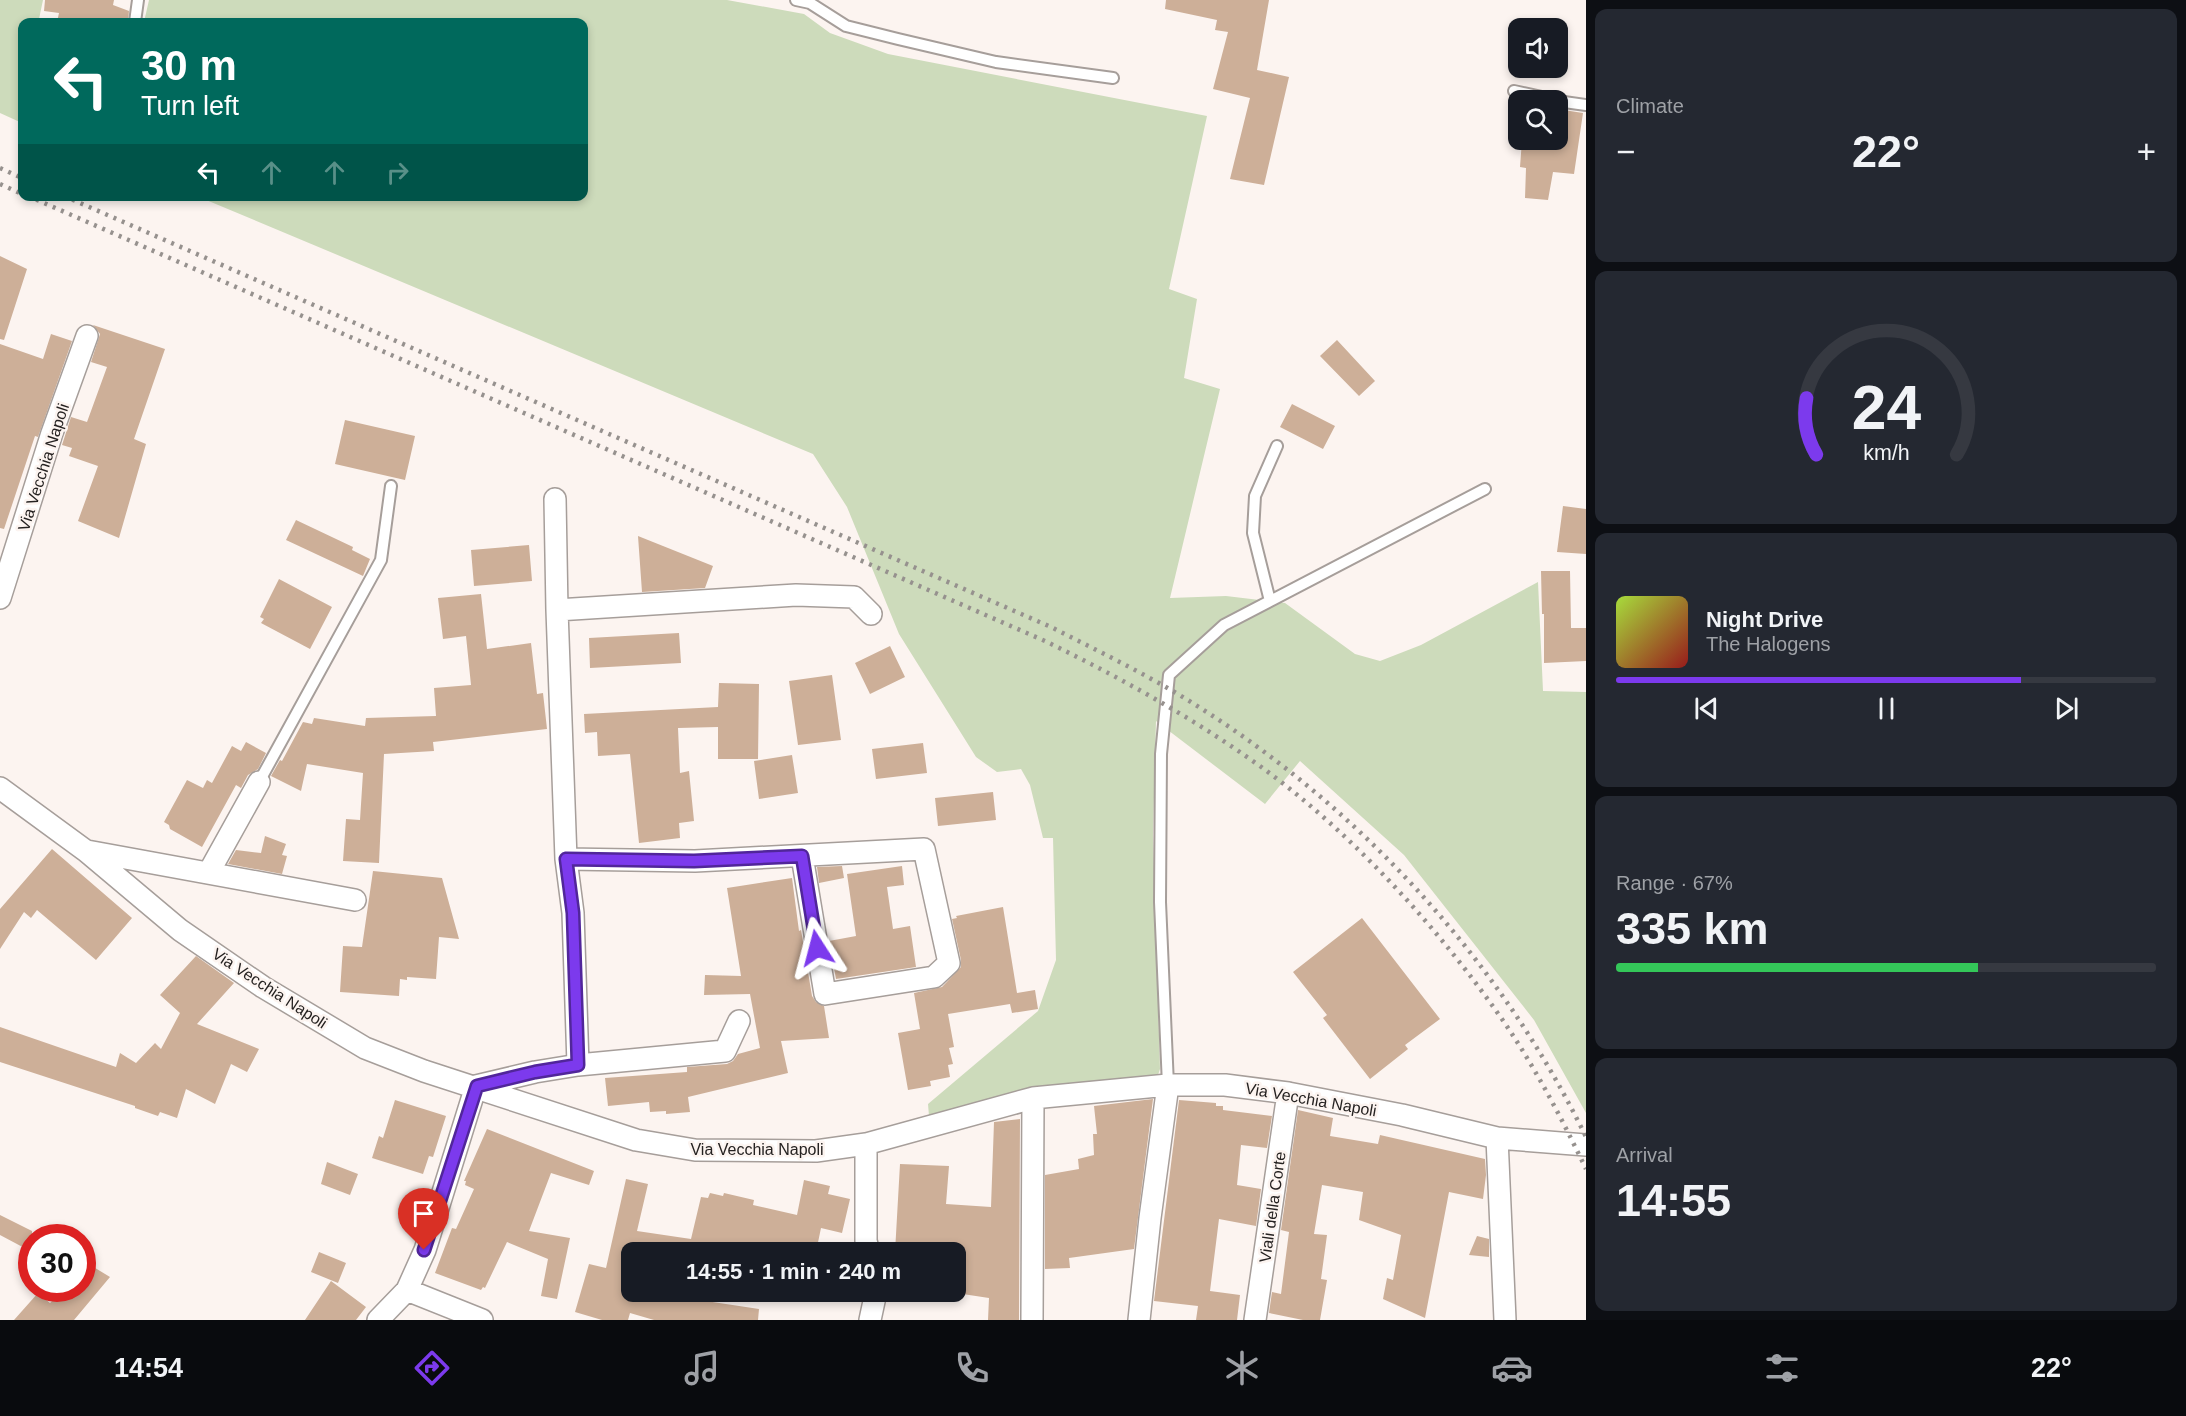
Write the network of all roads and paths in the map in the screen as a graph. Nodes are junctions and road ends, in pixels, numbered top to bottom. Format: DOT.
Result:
graph roads {
  1 [pos="138,0"];
  2 [pos="796,0"];
  3 [pos="136,18"];
  4 [pos="1113,78"];
  5 [pos="1568,103"];
  6 [pos="1586,105"];
  7 [pos="87,336"];
  8 [pos="1276,446"];
  9 [pos="391,486"];
  10 [pos="1485,489"];
  11 [pos="555,499"];
  12 [pos="0,598"];
  13 [pos="1270,601"];
  14 [pos="556,610"];
  15 [pos="871,614"];
  16 [pos="259,782"];
  17 [pos="0,788"];
  18 [pos="86,851"];
  19 [pos="802,856"];
  20 [pos="566,859"];
  21 [pos="209,872"];
  22 [pos="355,900"];
  23 [pos="739,1021"];
  24 [pos="578,1065"];
  25 [pos="1168,1085"];
  26 [pos="477,1086"];
  27 [pos="1288,1094"];
  28 [pos="1033,1098"];
  29 [pos="1497,1138"];
  30 [pos="866,1144"];
  31 [pos="1586,1145"];
  32 [pos="866,1242"];
  33 [pos="407,1290"];
  34 [pos="874,1302"];
  35 [pos="378,1320"];
  36 [pos="482,1320"];
  37 [pos="870,1320"];
  38 [pos="1032,1320"];
  39 [pos="1139,1320"];
  40 [pos="1255,1320"];
  41 [pos="1505,1320"];
  1 -- 3 [label="lane"];
  2 -- 4 [label="lane"];
  5 -- 6 [label="lane"];
  7 -- 12 [label="street, Via Vecchia Napoli"];
  8 -- 13 [label="lane"];
  9 -- 16 [label="lane"];
  10 -- 13 [label="lane"];
  11 -- 14 [label="street"];
  13 -- 25 [label="lane"];
  14 -- 15 [label="street"];
  14 -- 20 [label="street"];
  16 -- 21 [label="street"];
  17 -- 18 [label="street, Via Vecchia Napoli"];
  18 -- 21 [label="street, Via Vecchia Napoli"];
  18 -- 26 [label="street, Via Vecchia Napoli"];
  19 -- 19 [label="street"];
  19 -- 20 [label="street"];
  20 -- 24 [label="street"];
  21 -- 22 [label="street, Via Vecchia Napoli"];
  23 -- 24 [label="street"];
  24 -- 26 [label="street"];
  25 -- 27 [label="street, Via Vecchia Napoli"];
  25 -- 28 [label="street, Via Vecchia Napoli"];
  25 -- 39 [label="street"];
  26 -- 30 [label="street, Via Vecchia Napoli"];
  26 -- 33 [label="street"];
  27 -- 29 [label="street, Via Vecchia Napoli"];
  27 -- 40 [label="street, Viali della Corte"];
  28 -- 30 [label="street, Via Vecchia Napoli"];
  28 -- 38 [label="street"];
  29 -- 31 [label="street, Via Vecchia Napoli"];
  29 -- 41 [label="street"];
  30 -- 32 [label="street"];
  33 -- 35 [label="street"];
  33 -- 36 [label="street"];
  34 -- 37 [label="street"];
}
